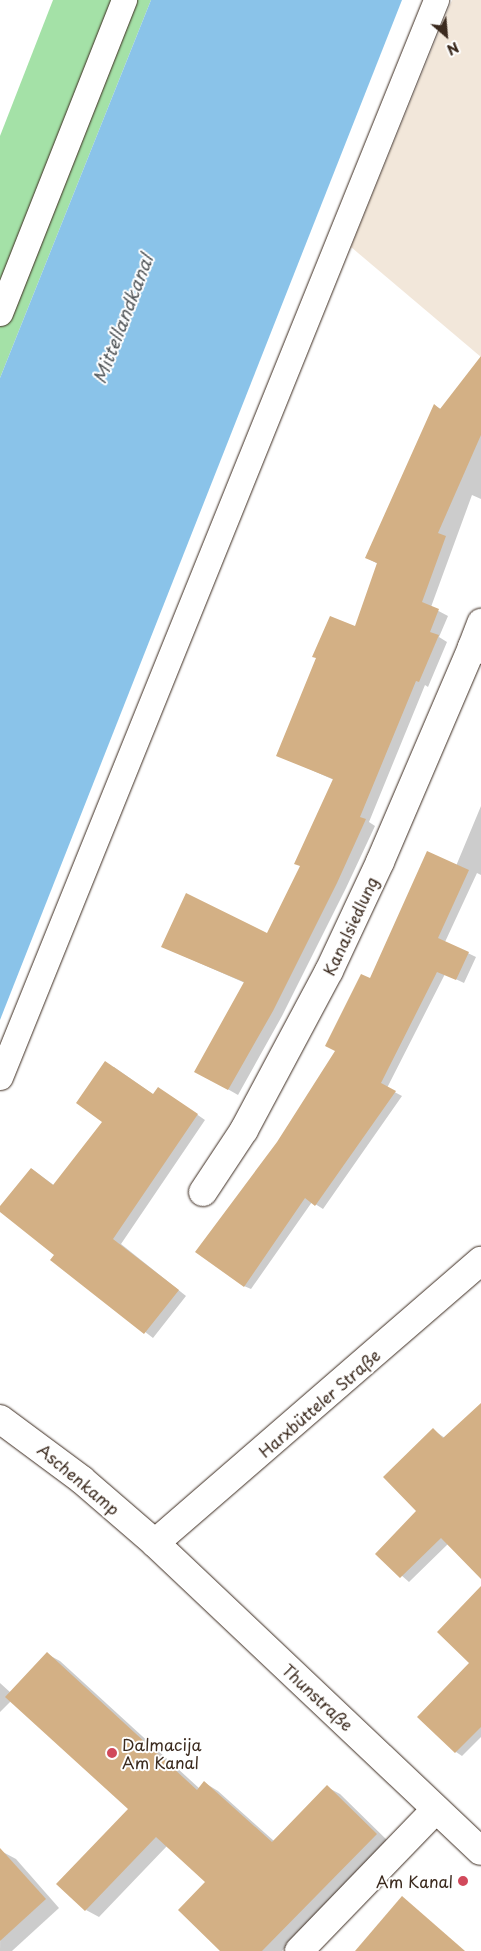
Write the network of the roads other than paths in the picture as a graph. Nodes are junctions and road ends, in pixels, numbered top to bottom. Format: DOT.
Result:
graph roads {
  1 [pos="124,0"];
  2 [pos="436,0"];
  3 [pos="0,313"];
  4 [pos="478,640"];
  5 [pos="0,1077"];
  6 [pos="203,1192"];
  7 [pos="481,1261"];
  8 [pos="0,1418"];
  9 [pos="155,1543"];
  10 [pos="436,1809"];
  11 [pos="481,1851"];
  12 [pos="299,1951"];
  1 -- 3 [label="lane"];
  2 -- 5 [label="lane"];
  4 -- 6 [label="street, Kanalsiedlung"];
  7 -- 9 [label="street, Harxbütteler Straße"];
  8 -- 9 [label="street, Aschenkamp"];
  9 -- 10 [label="street, Thunstraße"];
  10 -- 11 [label="street, Thunstraße"];
  10 -- 12 [label="street"];
}
